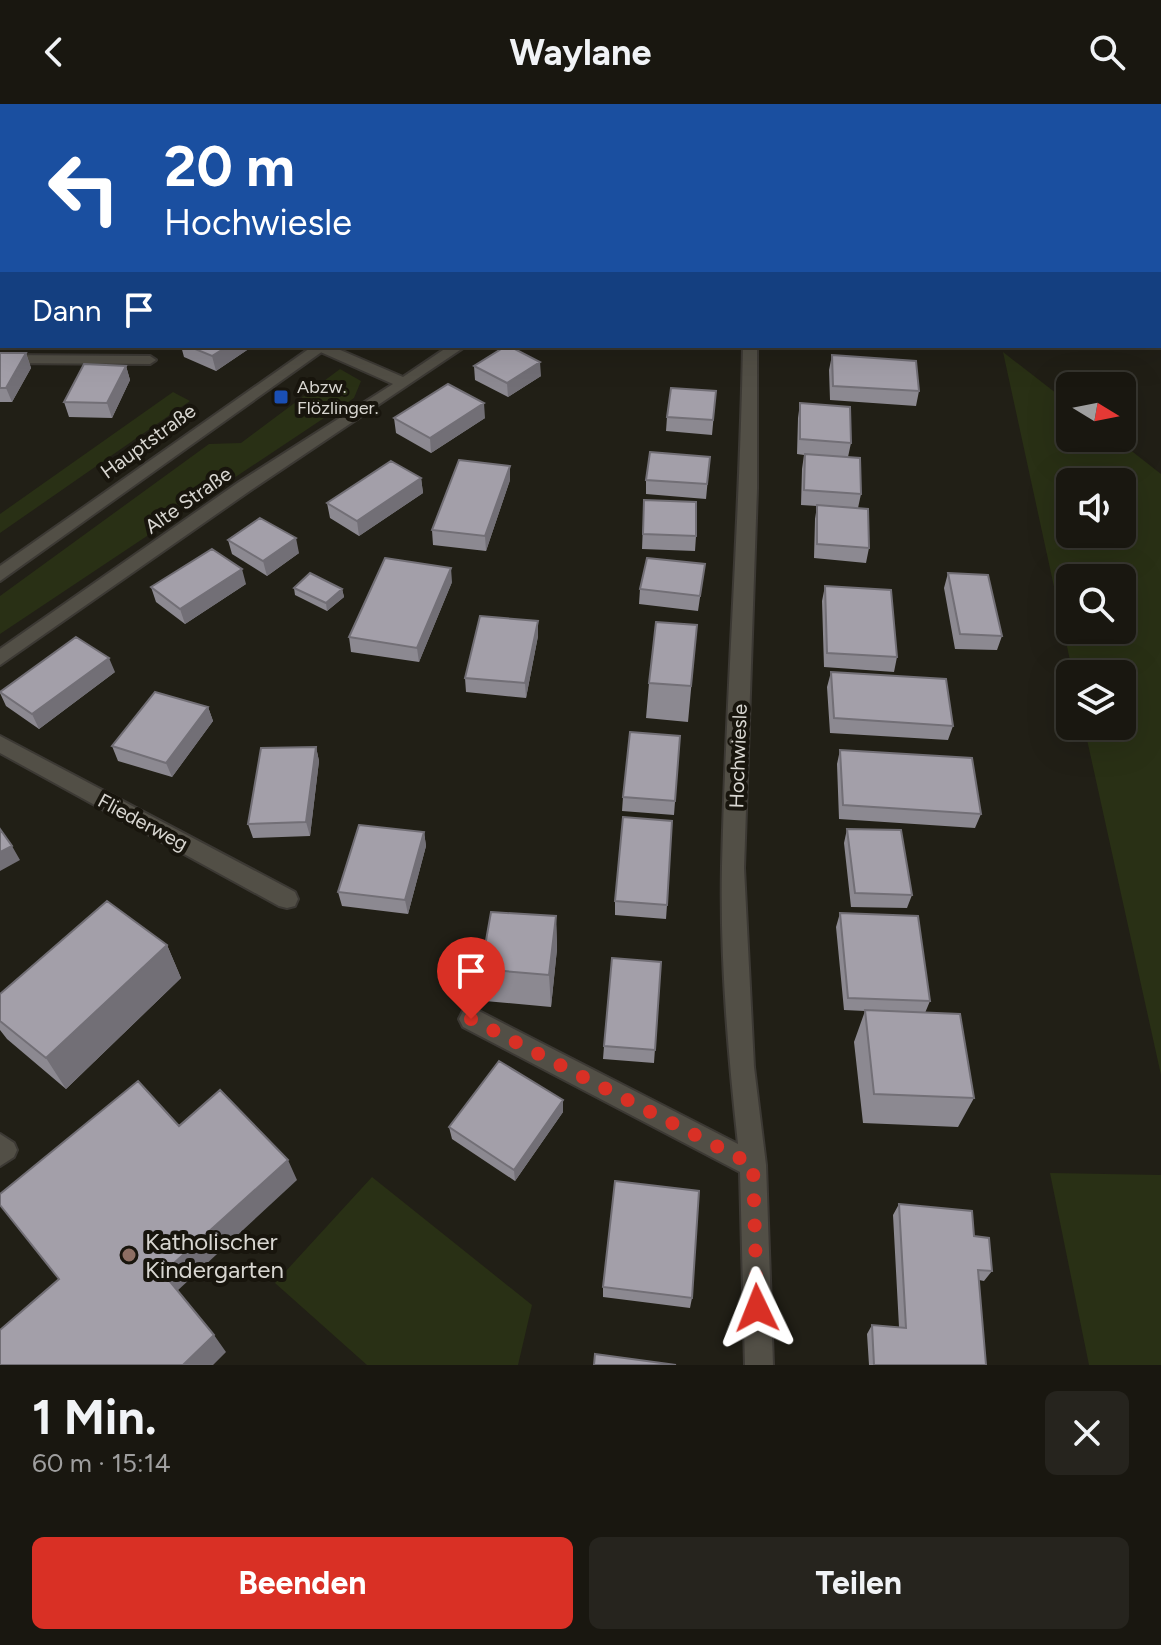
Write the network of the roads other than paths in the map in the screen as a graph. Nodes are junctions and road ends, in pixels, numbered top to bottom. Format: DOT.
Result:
graph roads {
  1 [pos="320,348"];
  2 [pos="324,348"];
  3 [pos="456,348"];
  4 [pos="750,348"];
  5 [pos="0,359"];
  6 [pos="150,360"];
  7 [pos="404,383"];
  8 [pos="0,575"];
  9 [pos="0,658"];
  10 [pos="0,744"];
  11 [pos="287,899"];
  12 [pos="471,1019"];
  13 [pos="0,1144"];
  14 [pos="0,1156"];
  15 [pos="753,1165"];
  16 [pos="759,1365"];
  1 -- 8 [label="street, Hauptstraße"];
  2 -- 7 [label="street"];
  3 -- 7 [label="street, Alte Straße"];
  4 -- 15 [label="street, Hochwiesle"];
  5 -- 6 [label="lane"];
  7 -- 9 [label="street, Alte Straße"];
  10 -- 11 [label="street, Fliederweg"];
  12 -- 15 [label="street"];
  13 -- 14 [label="lane"];
  15 -- 16 [label="street, Hochwiesle"];
}
